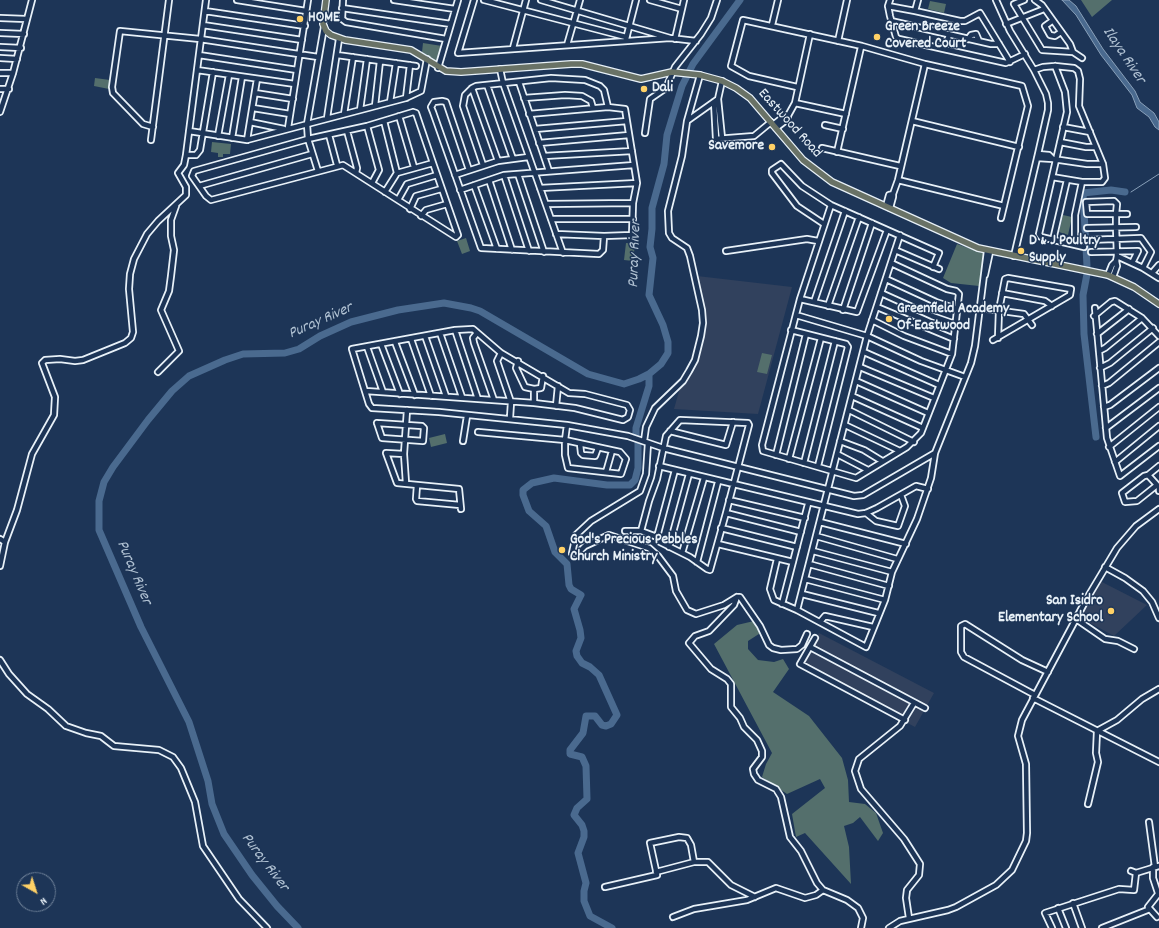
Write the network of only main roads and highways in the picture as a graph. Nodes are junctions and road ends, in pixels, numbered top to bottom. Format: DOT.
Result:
graph roads {
  1 [pos="326,0"];
  2 [pos="1159,304"];
  1 -- 2 [label="main road, Eastwood Road"];
}
